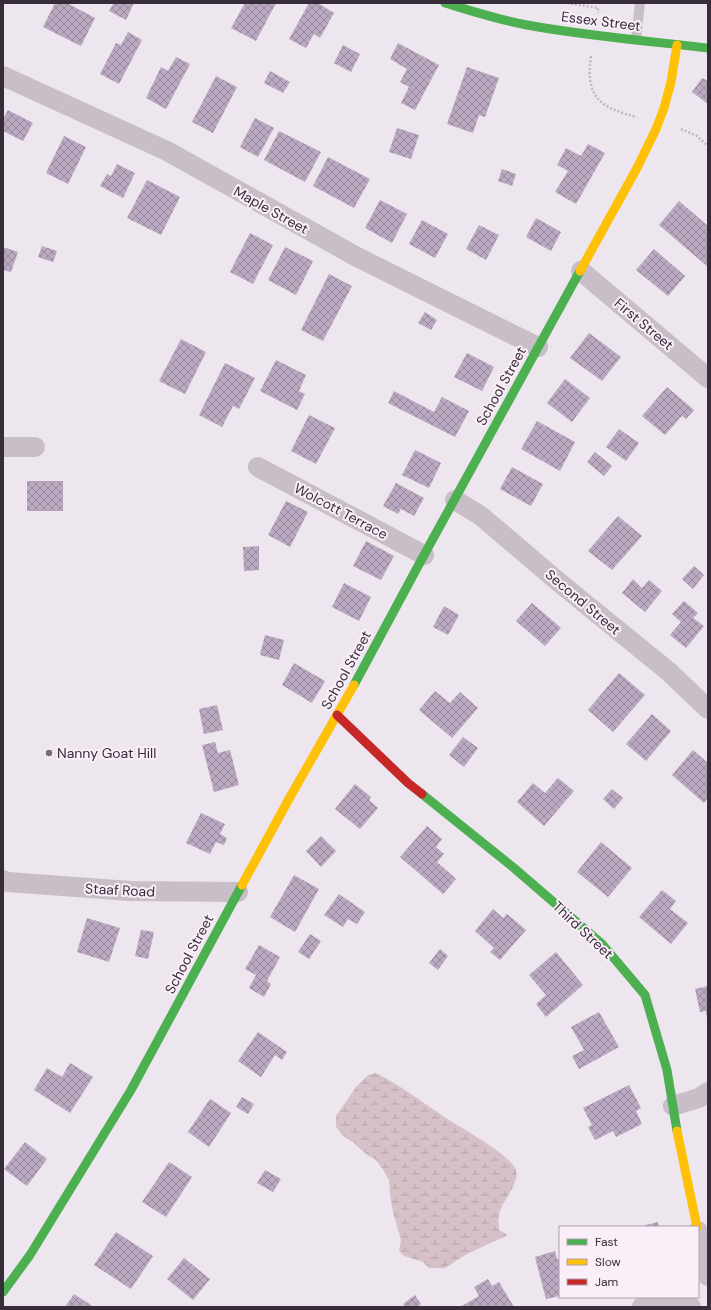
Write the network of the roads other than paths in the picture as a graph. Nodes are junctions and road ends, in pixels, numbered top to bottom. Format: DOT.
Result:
graph roads {
  1 [pos="445,3"];
  2 [pos="640,3"];
  3 [pos="636,39"];
  4 [pos="677,44"];
  5 [pos="708,48"];
  6 [pos="3,76"];
  7 [pos="581,271"];
  8 [pos="538,347"];
  9 [pos="708,378"];
  10 [pos="3,447"];
  11 [pos="35,447"];
  12 [pos="258,467"];
  13 [pos="455,500"];
  14 [pos="424,555"];
  15 [pos="708,709"];
  16 [pos="337,715"];
  17 [pos="3,880"];
  18 [pos="238,892"];
  19 [pos="708,1092"];
  20 [pos="672,1106"];
  21 [pos="697,1226"];
  22 [pos="699,1236"];
  23 [pos="708,1276"];
  24 [pos="3,1292"];
  25 [pos="673,1298"];
  26 [pos="682,1298"];
  27 [pos="642,1307"];
  28 [pos="691,1307"];
  1 -- 3 [label="street, Essex Street"];
  2 -- 3 [label="lane"];
  3 -- 4 [label="street, Essex Street"];
  4 -- 5 [label="street, Essex Street"];
  4 -- 7 [label="street, School Street"];
  6 -- 8 [label="street, Maple Street"];
  7 -- 8 [label="street, School Street"];
  7 -- 9 [label="street, First Street"];
  8 -- 13 [label="street, School Street"];
  10 -- 11 [label="street"];
  12 -- 14 [label="street, Wolcott Terrace"];
  13 -- 14 [label="street, School Street"];
  13 -- 15 [label="street, Second Street"];
  14 -- 16 [label="street, School Street"];
  16 -- 18 [label="street, School Street"];
  16 -- 20 [label="street, Third Street"];
  17 -- 18 [label="street, Staaf Road"];
  18 -- 24 [label="street, School Street"];
  19 -- 20 [label="street"];
  20 -- 21 [label="street, Third Street"];
  22 -- 23 [label="street"];
  25 -- 27 [label="street"];
  26 -- 28 [label="street"];
}
